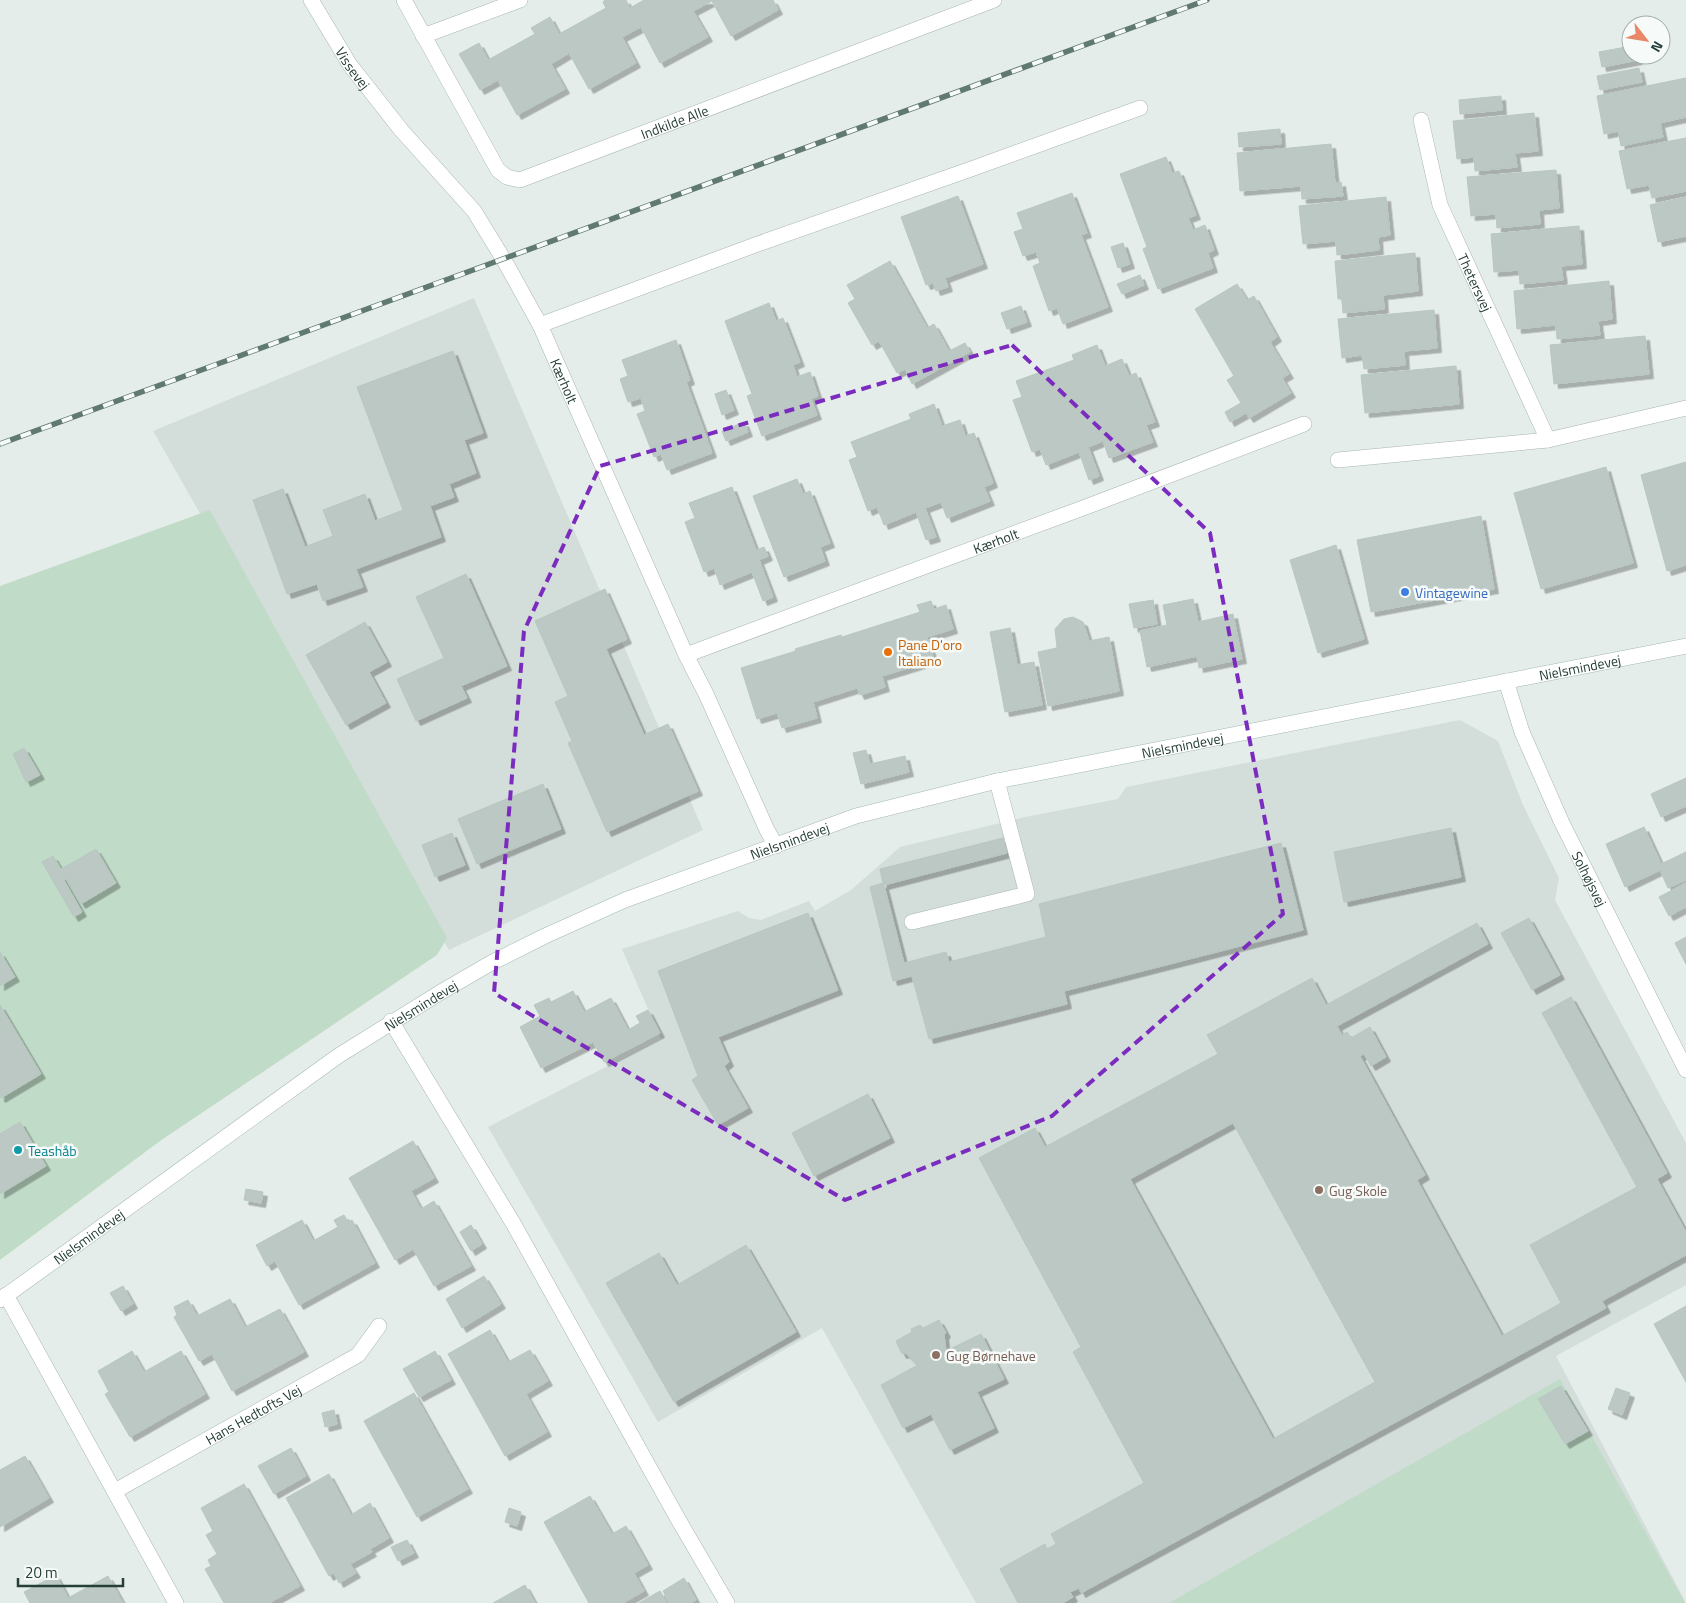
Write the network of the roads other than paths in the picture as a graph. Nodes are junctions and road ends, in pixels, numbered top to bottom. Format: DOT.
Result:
graph roads {
  1 [pos="311,0"];
  2 [pos="404,0"];
  3 [pos="520,0"];
  4 [pos="994,0"];
  5 [pos="423,36"];
  6 [pos="1140,108"];
  7 [pos="1421,120"];
  8 [pos="402,131"];
  9 [pos="540,325"];
  10 [pos="1686,408"];
  11 [pos="1304,424"];
  12 [pos="1548,440"];
  13 [pos="1338,460"];
  14 [pos="1686,646"];
  15 [pos="686,655"];
  16 [pos="1506,681"];
  17 [pos="997,781"];
  18 [pos="776,846"];
  19 [pos="912,922"];
  20 [pos="391,1021"];
  21 [pos="1686,1070"];
  22 [pos="3,1298"];
  23 [pos="379,1326"];
  24 [pos="115,1491"];
  25 [pos="176,1603"];
  26 [pos="727,1603"];
  1 -- 8 [label="street, Vissevej"];
  2 -- 5 [label="street, Indkilde Alle"];
  3 -- 5 [label="street"];
  4 -- 5 [label="street, Indkilde Alle"];
  6 -- 9 [label="street"];
  7 -- 12 [label="street, Thetersvej"];
  8 -- 9 [label="street, Kærholt"];
  9 -- 15 [label="street, Kærholt"];
  10 -- 12 [label="street"];
  11 -- 15 [label="street, Kærholt"];
  12 -- 13 [label="street"];
  14 -- 16 [label="street, Nielsmindevej"];
  15 -- 18 [label="street, Kærholt"];
  16 -- 17 [label="street, Nielsmindevej"];
  16 -- 21 [label="street, Solhøjsvej"];
  17 -- 18 [label="street, Nielsmindevej"];
  17 -- 19 [label="street"];
  18 -- 20 [label="street, Nielsmindevej"];
  20 -- 22 [label="street, Nielsmindevej"];
  20 -- 26 [label="street"];
  22 -- 24 [label="street"];
  23 -- 24 [label="street, Hans Hedtofts Vej"];
  24 -- 25 [label="street"];
}
